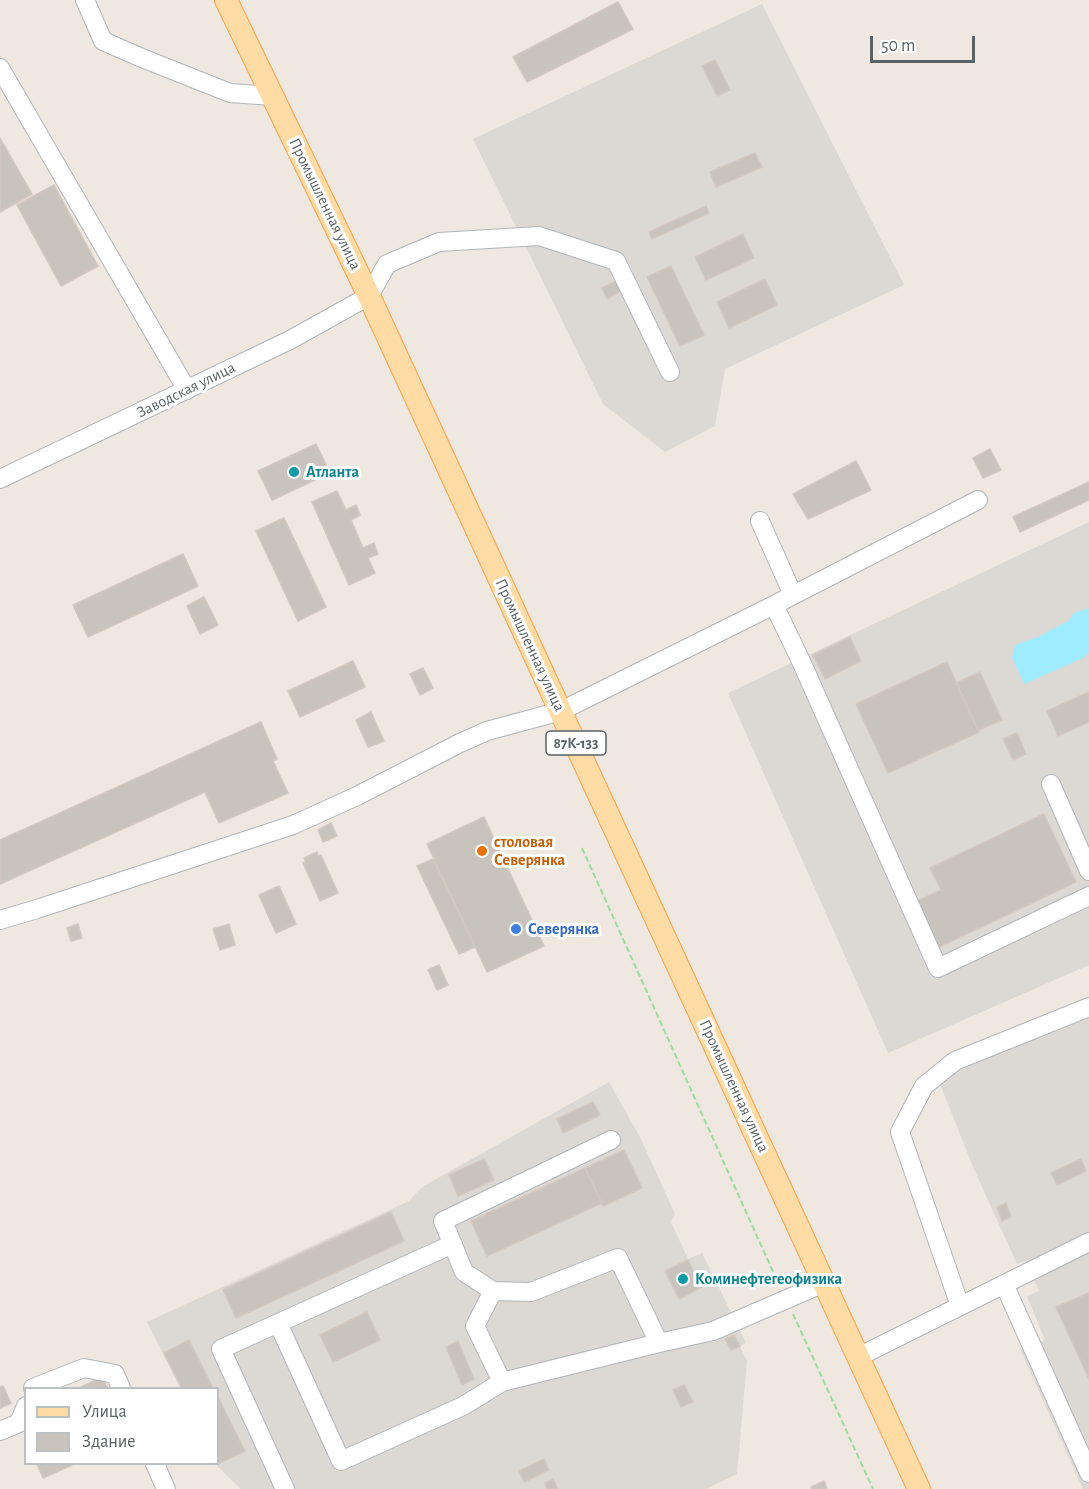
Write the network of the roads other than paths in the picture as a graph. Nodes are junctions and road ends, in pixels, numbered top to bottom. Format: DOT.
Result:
graph roads {
  1 [pos="85,0"];
  2 [pos="226,0"];
  3 [pos="0,68"];
  4 [pos="273,96"];
  5 [pos="369,296"];
  6 [pos="670,372"];
  7 [pos="187,390"];
  8 [pos="0,479"];
  9 [pos="978,500"];
  10 [pos="760,521"];
  11 [pos="793,595"];
  12 [pos="774,605"];
  13 [pos="561,711"];
  14 [pos="1051,784"];
  15 [pos="1089,871"];
  16 [pos="1089,897"];
  17 [pos="0,920"];
  18 [pos="1089,1007"];
  19 [pos="610,1140"];
  20 [pos="1089,1242"];
  21 [pos="453,1244"];
  22 [pos="824,1283"];
  23 [pos="1004,1284"];
  24 [pos="493,1291"];
  25 [pos="960,1306"];
  26 [pos="278,1323"];
  27 [pos="659,1343"];
  28 [pos="858,1357"];
  29 [pos="502,1382"];
  30 [pos="38,1387"];
  31 [pos="121,1387"];
  32 [pos="24,1411"];
  33 [pos="0,1431"];
  34 [pos="155,1465"];
  35 [pos="1089,1473"];
  36 [pos="166,1489"];
  37 [pos="285,1489"];
  38 [pos="919,1489"];
  1 -- 4 [label="street"];
  2 -- 4 [label="main road, Промышленная улица / 87К-133"];
  3 -- 7 [label="street"];
  4 -- 5 [label="main road, Промышленная улица / 87К-133"];
  5 -- 6 [label="street"];
  5 -- 7 [label="street, Заводская улица"];
  5 -- 13 [label="main road, Промышленная улица / 87К-133"];
  7 -- 8 [label="street, Заводская улица"];
  9 -- 11 [label="street"];
  10 -- 11 [label="street"];
  11 -- 12 [label="street"];
  12 -- 13 [label="street"];
  12 -- 16 [label="street"];
  13 -- 17 [label="street"];
  13 -- 22 [label="main road, Промышленная улица / 87К-133"];
  14 -- 15 [label="street"];
  18 -- 25 [label="street"];
  19 -- 21 [label="street"];
  20 -- 23 [label="street"];
  21 -- 24 [label="street"];
  21 -- 26 [label="street"];
  22 -- 27 [label="street"];
  22 -- 28 [label="main road, Промышленная улица / 87К-133"];
  23 -- 25 [label="street"];
  23 -- 35 [label="street"];
  24 -- 27 [label="street"];
  24 -- 29 [label="street"];
  25 -- 28 [label="street"];
  26 -- 29 [label="street"];
  26 -- 37 [label="street"];
  27 -- 29 [label="street"];
  28 -- 38 [label="main road, Промышленная улица / 87К-133"];
  30 -- 31 [label="street"];
  32 -- 33 [label="street"];
  34 -- 36 [label="street"];
}
